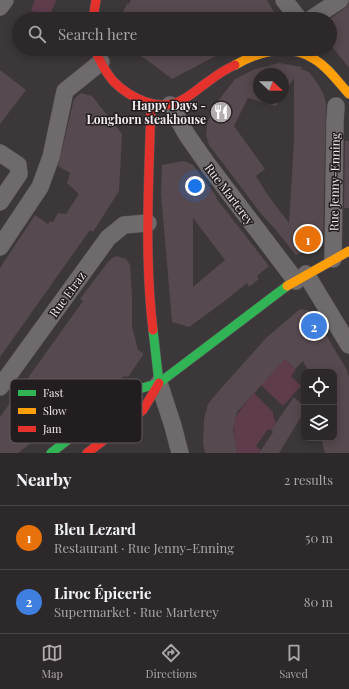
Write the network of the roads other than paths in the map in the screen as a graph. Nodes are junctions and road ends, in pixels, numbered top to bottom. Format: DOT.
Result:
graph roads {
  1 [pos="5,0"];
  2 [pos="96,0"];
  3 [pos="284,0"];
  4 [pos="340,0"];
  5 [pos="0,7"];
  6 [pos="94,12"];
  7 [pos="293,12"];
  8 [pos="322,12"];
  9 [pos="98,56"];
  10 [pos="256,56"];
  11 [pos="309,56"];
  12 [pos="349,94"];
  13 [pos="151,104"];
  14 [pos="170,105"];
  15 [pos="336,106"];
  16 [pos="0,153"];
  17 [pos="0,202"];
  18 [pos="148,223"];
  19 [pos="0,247"];
  20 [pos="349,250"];
  21 [pos="333,259"];
  22 [pos="301,278"];
  23 [pos="349,345"];
  24 [pos="159,382"];
  25 [pos="0,387"];
  26 [pos="142,388"];
  27 [pos="142,411"];
  28 [pos="63,443"];
  29 [pos="101,443"];
  30 [pos="50,453"];
  31 [pos="88,453"];
  32 [pos="180,453"];
  1 -- 5 [label="street"];
  2 -- 6 [label="main road"];
  3 -- 7 [label="street"];
  4 -- 8 [label="street"];
  9 -- 13 [label="main road"];
  9 -- 19 [label="street"];
  10 -- 14 [label="main road"];
  11 -- 12 [label="main road"];
  13 -- 14 [label="main road"];
  13 -- 18 [label="main road"];
  14 -- 22 [label="street, Rue Marterey"];
  15 -- 21 [label="street, Rue Jenny-Enning"];
  16 -- 17 [label="street"];
  18 -- 24 [label="main road"];
  18 -- 25 [label="street, Rue Etraz"];
  20 -- 21 [label="main road"];
  21 -- 22 [label="main road"];
  22 -- 23 [label="street, Rue Marterey"];
  22 -- 24 [label="main road"];
  24 -- 26 [label="main road"];
  24 -- 27 [label="main road"];
  24 -- 32 [label="street"];
  28 -- 30 [label="main road"];
  29 -- 31 [label="main road"];
}
